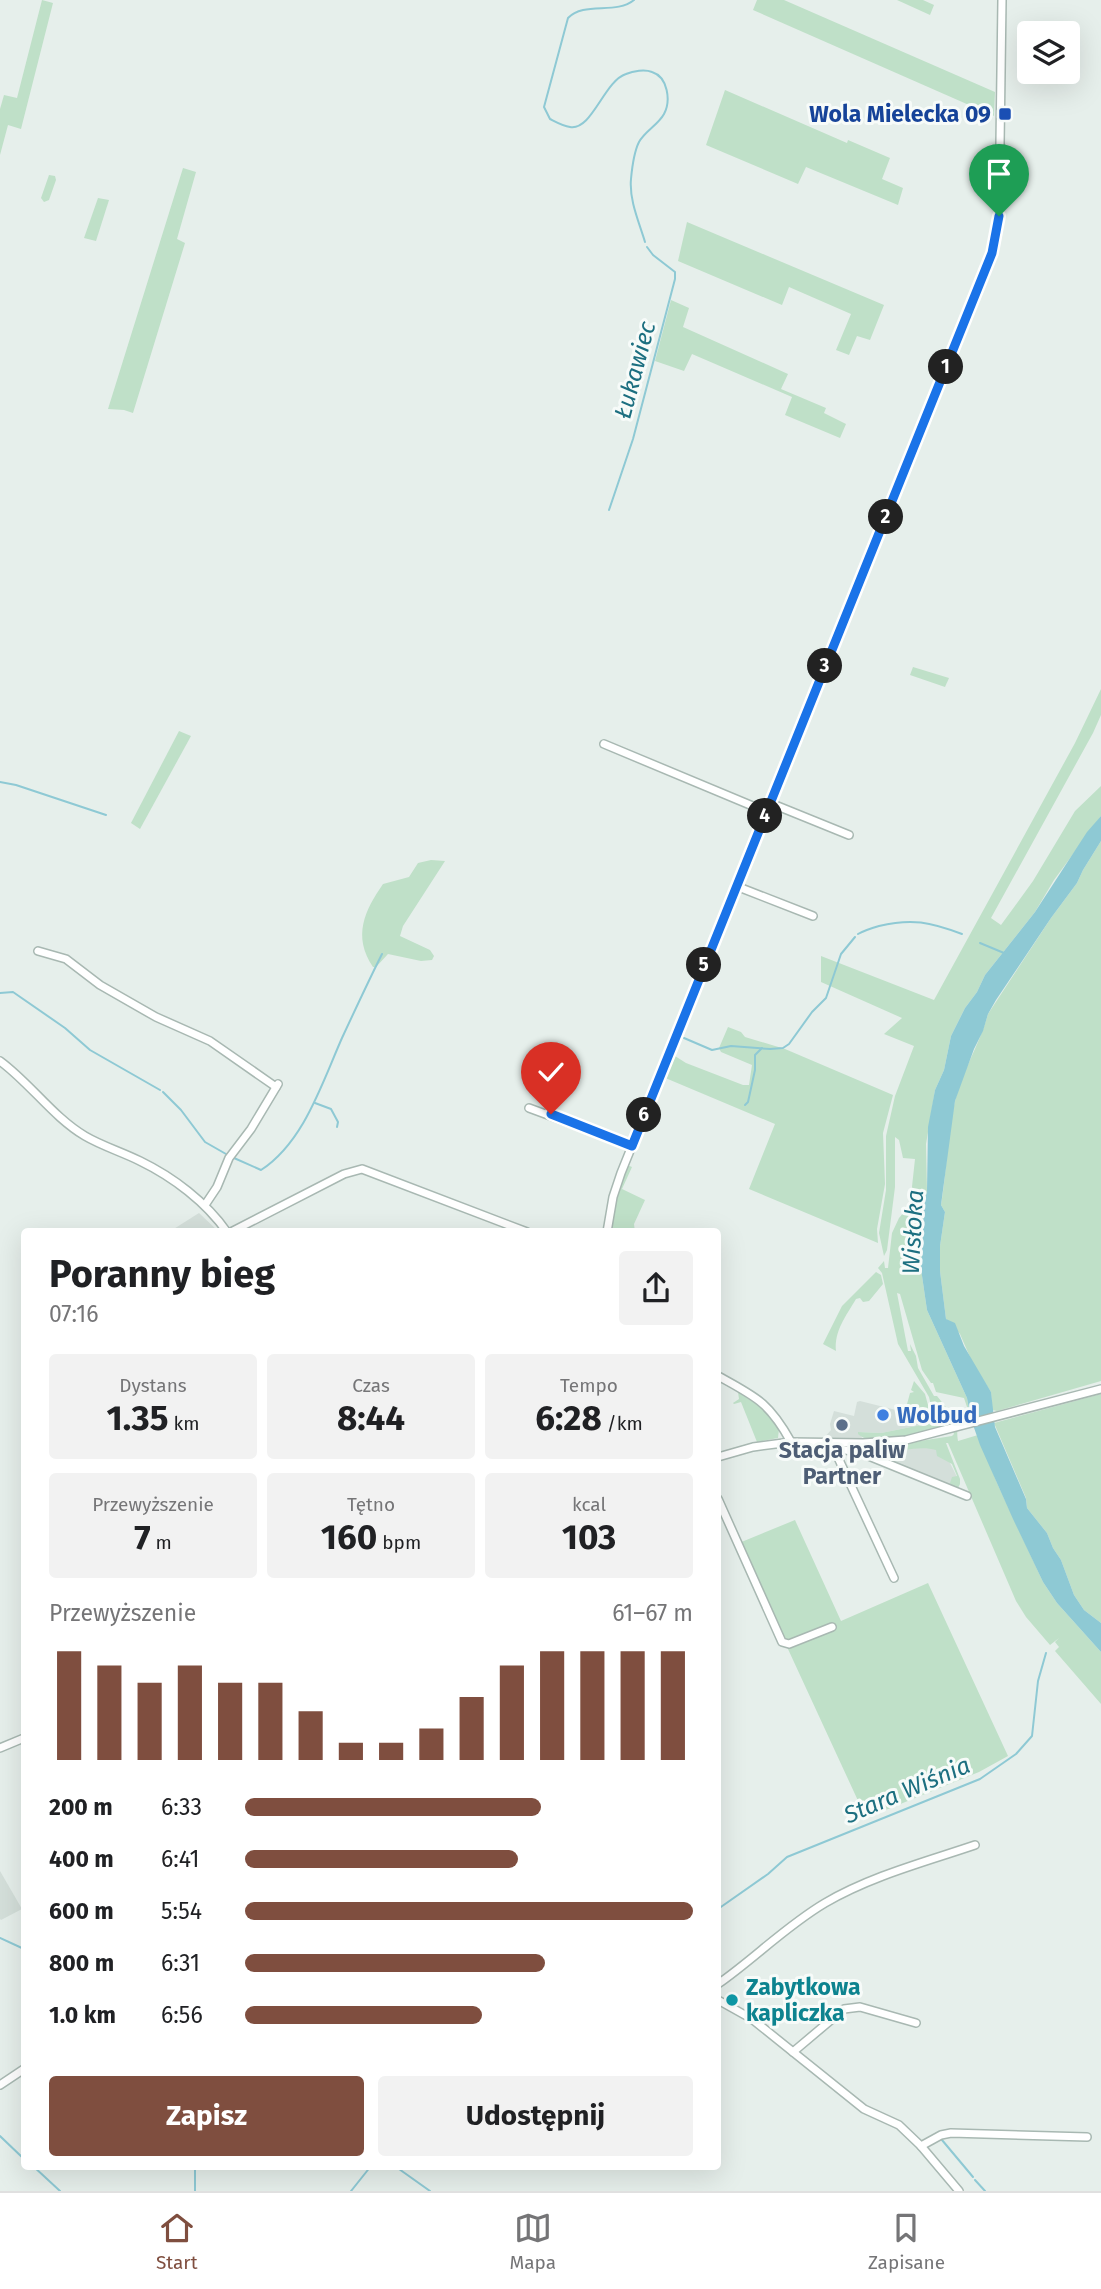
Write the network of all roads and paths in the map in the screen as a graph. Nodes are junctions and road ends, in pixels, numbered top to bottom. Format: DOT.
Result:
graph roads {
  1 [pos="1002,0"];
  2 [pos="604,744"];
  3 [pos="768,807"];
  4 [pos="849,835"];
  5 [pos="737,886"];
  6 [pos="813,916"];
  7 [pos="38,951"];
  8 [pos="0,1061"];
  9 [pos="529,1108"];
  10 [pos="632,1146"];
  11 [pos="205,1205"];
  12 [pos="225,1228"];
  13 [pos="237,1228"];
  14 [pos="517,1228"];
  15 [pos="608,1228"];
  16 [pos="721,1378"];
  17 [pos="1101,1389"];
  18 [pos="791,1442"];
  19 [pos="831,1445"];
  20 [pos="721,1456"];
  21 [pos="967,1496"];
  22 [pos="721,1506"];
  23 [pos="894,1578"];
  24 [pos="832,1627"];
  25 [pos="21,1739"];
  26 [pos="0,1748"];
  27 [pos="975,1845"];
  28 [pos="721,1982"];
  29 [pos="721,2002"];
  30 [pos="916,2023"];
  31 [pos="793,2052"];
  32 [pos="21,2071"];
  33 [pos="0,2085"];
  34 [pos="1087,2137"];
  35 [pos="921,2146"];
  36 [pos="960,2191"];
  1 -- 3 [label="street"];
  2 -- 3 [label="street"];
  3 -- 4 [label="street"];
  3 -- 5 [label="street"];
  5 -- 6 [label="street"];
  5 -- 10 [label="street"];
  7 -- 11 [label="street"];
  8 -- 11 [label="street"];
  9 -- 10 [label="street"];
  10 -- 15 [label="street"];
  11 -- 12 [label="street"];
  13 -- 14 [label="street"];
  16 -- 18 [label="street"];
  17 -- 19 [label="street"];
  18 -- 19 [label="street"];
  18 -- 20 [label="street"];
  19 -- 21 [label="street"];
  19 -- 23 [label="street"];
  22 -- 24 [label="street"];
  25 -- 26 [label="street"];
  27 -- 28 [label="street"];
  29 -- 31 [label="street"];
  30 -- 31 [label="street"];
  31 -- 35 [label="street"];
  32 -- 33 [label="street"];
  34 -- 35 [label="street"];
  35 -- 36 [label="street"];
}
